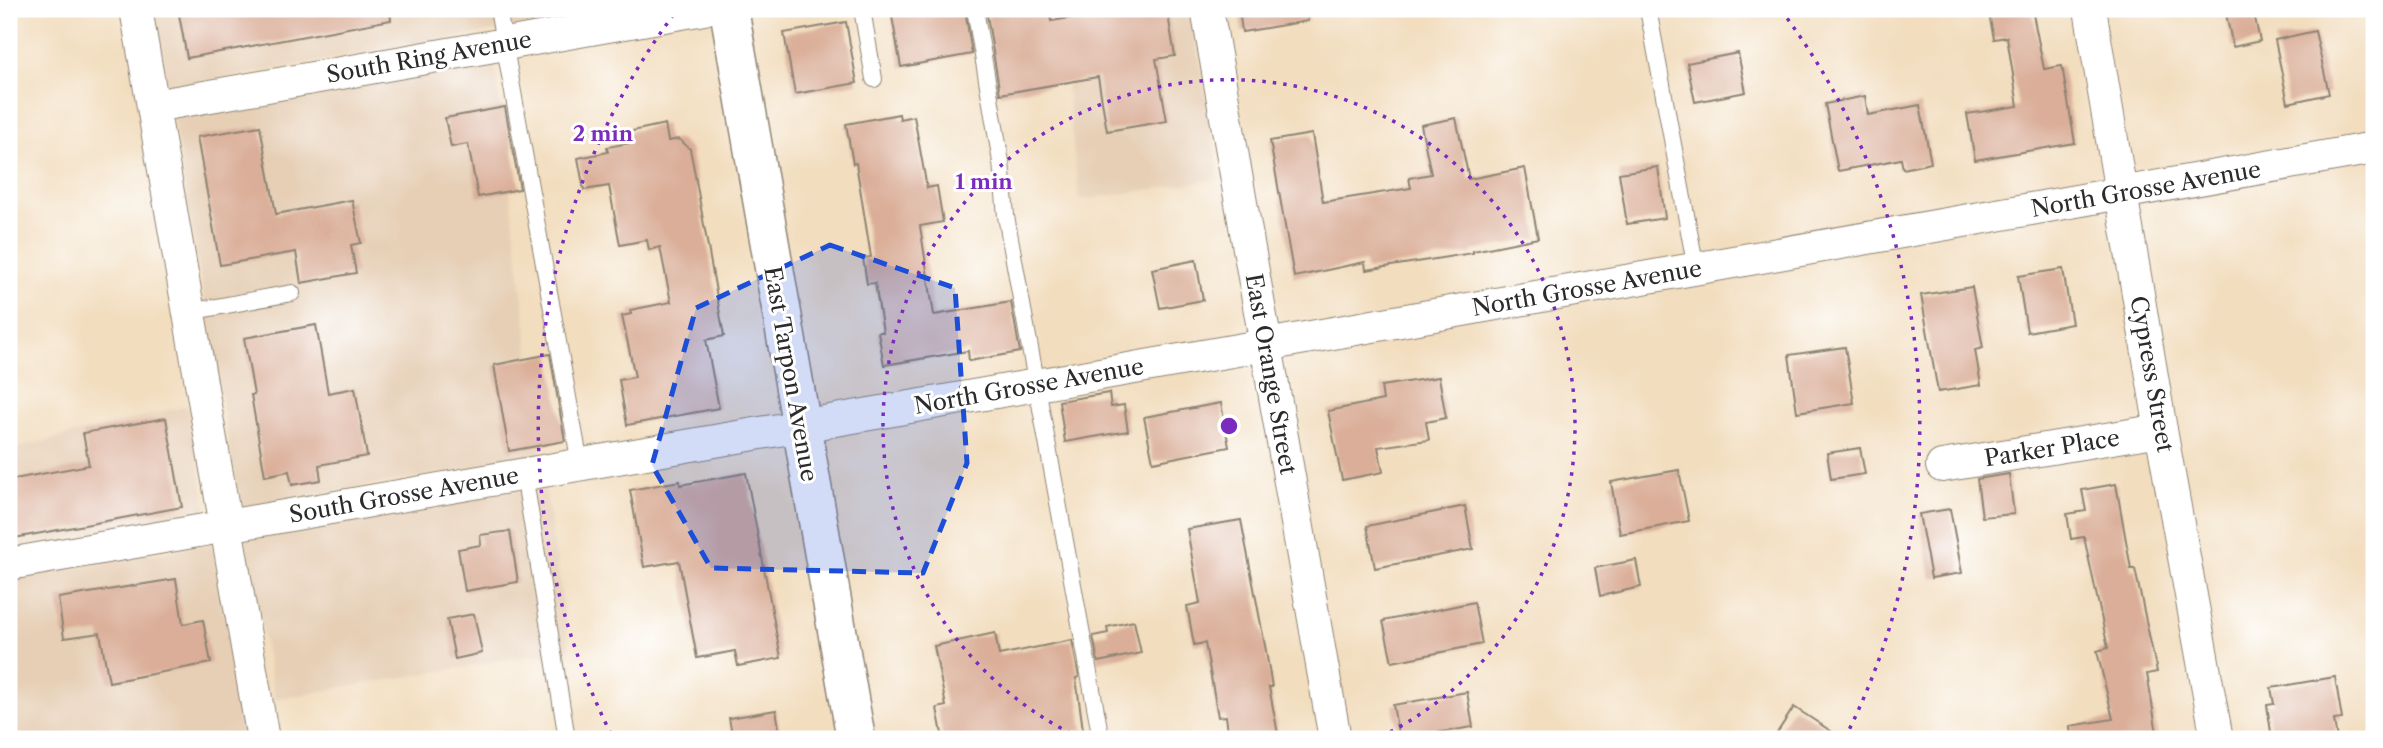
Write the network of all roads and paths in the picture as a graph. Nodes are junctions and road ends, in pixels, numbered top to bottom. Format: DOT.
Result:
graph roads {
  1 [pos="136,9"];
  2 [pos="498,9"];
  3 [pos="704,9"];
  4 [pos="729,9"];
  5 [pos="862,9"];
  6 [pos="975,9"];
  7 [pos="1208,9"];
  8 [pos="1648,9"];
  9 [pos="2090,9"];
  10 [pos="629,15"];
  11 [pos="505,44"];
  12 [pos="874,79"];
  13 [pos="154,106"];
  14 [pos="2374,148"];
  15 [pos="2121,193"];
  16 [pos="1696,269"];
  17 [pos="292,293"];
  18 [pos="189,312"];
  19 [pos="1266,345"];
  20 [pos="1035,385"];
  21 [pos="800,426"];
  22 [pos="2161,430"];
  23 [pos="580,464"];
  24 [pos="1942,466"];
  25 [pos="524,474"];
  26 [pos="226,526"];
  27 [pos="9,564"];
  28 [pos="263,739"];
  29 [pos="568,739"];
  30 [pos="856,739"];
  31 [pos="1101,739"];
  32 [pos="1335,739"];
  33 [pos="2217,739"];
  1 -- 13 [label="street"];
  2 -- 11 [label="lane"];
  3 -- 10 [label="street, South Ring Avenue"];
  4 -- 21 [label="main road, East Tarpon Avenue"];
  5 -- 12 [label="lane"];
  6 -- 20 [label="lane"];
  7 -- 19 [label="street, East Orange Street"];
  8 -- 16 [label="lane"];
  9 -- 15 [label="street, Cypress Street"];
  10 -- 11 [label="street, South Ring Avenue"];
  11 -- 13 [label="street, South Ring Avenue"];
  11 -- 23 [label="lane"];
  13 -- 18 [label="street"];
  14 -- 15 [label="street, North Grosse Avenue"];
  15 -- 16 [label="street, North Grosse Avenue"];
  15 -- 22 [label="street, Cypress Street"];
  16 -- 19 [label="street, North Grosse Avenue"];
  17 -- 18 [label="lane"];
  18 -- 26 [label="street"];
  19 -- 20 [label="street, North Grosse Avenue"];
  19 -- 32 [label="street, East Orange Street"];
  20 -- 21 [label="street, North Grosse Avenue"];
  20 -- 31 [label="lane"];
  21 -- 23 [label="street, South Grosse Avenue"];
  21 -- 30 [label="main road, East Tarpon Avenue"];
  22 -- 24 [label="street, Parker Place"];
  22 -- 33 [label="street, Cypress Street"];
  23 -- 25 [label="street, South Grosse Avenue"];
  25 -- 26 [label="street, South Grosse Avenue"];
  25 -- 29 [label="lane"];
  26 -- 27 [label="street, South Grosse Avenue"];
  26 -- 28 [label="street"];
}
